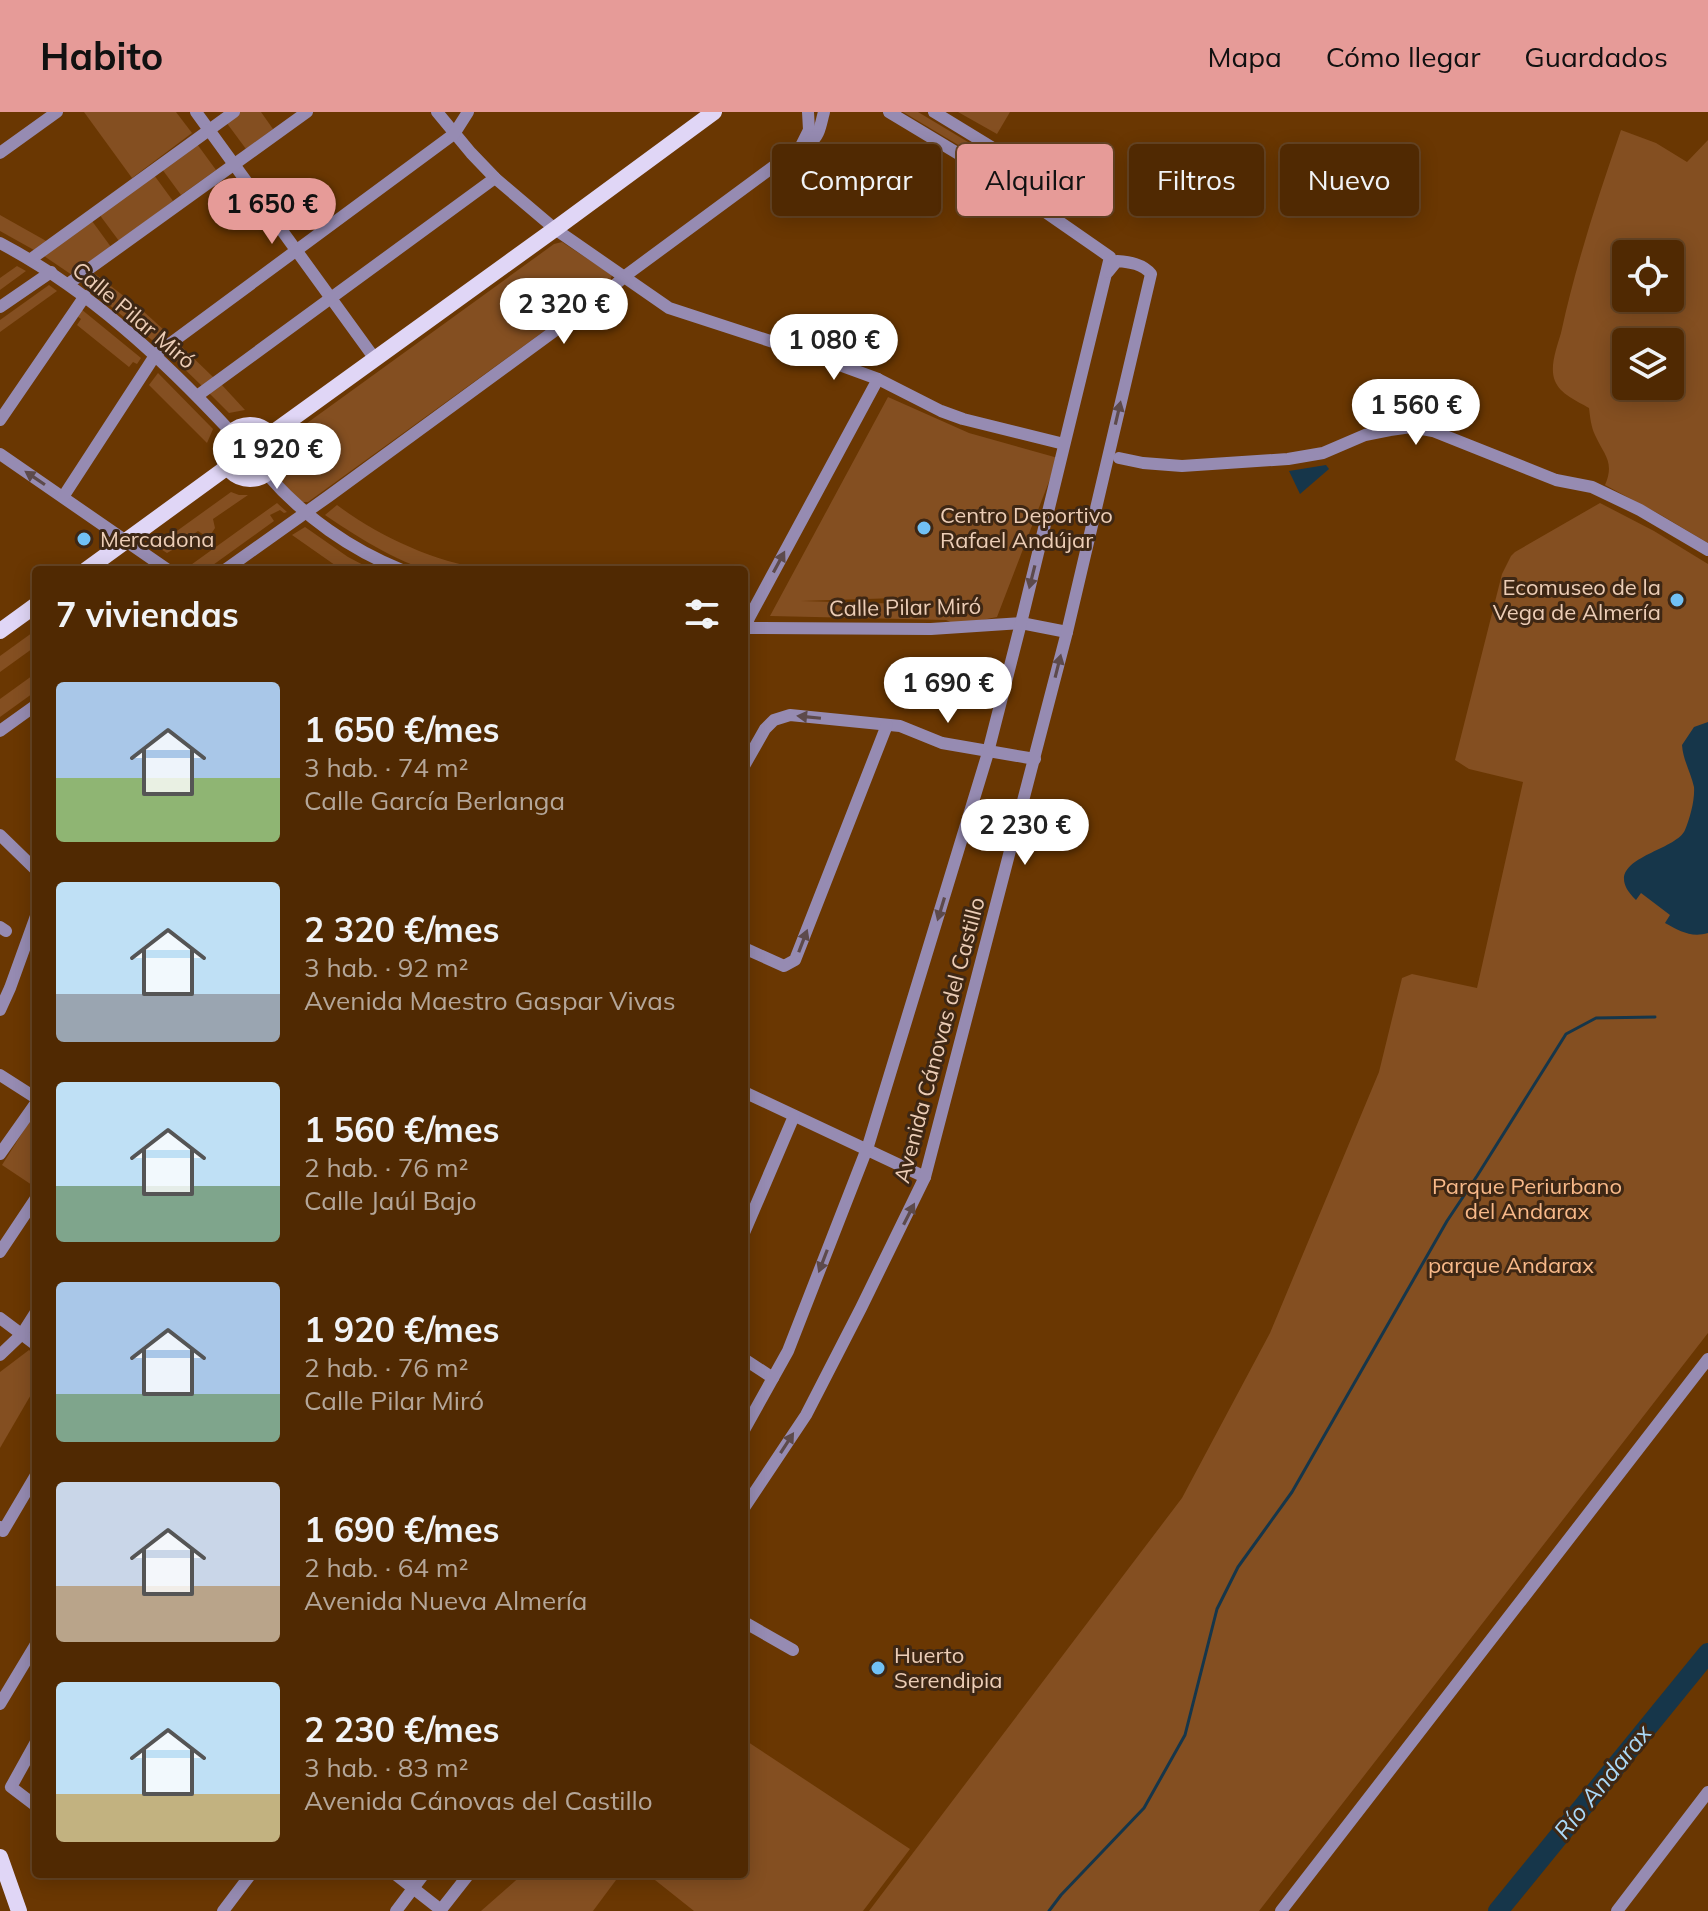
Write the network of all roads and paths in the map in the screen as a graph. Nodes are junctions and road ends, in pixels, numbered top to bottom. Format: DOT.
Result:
graph roads {
  1 [pos="57,112"];
  2 [pos="196,112"];
  3 [pos="234,112"];
  4 [pos="307,112"];
  5 [pos="437,112"];
  6 [pos="468,112"];
  7 [pos="714,112"];
  8 [pos="808,112"];
  9 [pos="824,112"];
  10 [pos="889,112"];
  11 [pos="934,112"];
  12 [pos="210,130"];
  13 [pos="454,134"];
  14 [pos="801,144"];
  15 [pos="809,144"];
  16 [pos="0,153"];
  17 [pos="235,165"];
  18 [pos="772,168"];
  19 [pos="495,178"];
  20 [pos="555,229"];
  21 [pos="0,243"];
  22 [pos="297,249"];
  23 [pos="31,259"];
  24 [pos="1131,262"];
  25 [pos="51,272"];
  26 [pos="1106,274"];
  27 [pos="625,276"];
  28 [pos="68,284"];
  29 [pos="85,296"];
  30 [pos="331,298"];
  31 [pos="0,307"];
  32 [pos="156,354"];
  33 [pos="375,359"];
  34 [pos="878,379"];
  35 [pos="197,396"];
  36 [pos="0,420"];
  37 [pos="231,432"];
  38 [pos="271,434"];
  39 [pos="1064,444"];
  40 [pos="0,454"];
  41 [pos="1119,458"];
  42 [pos="226,468"];
  43 [pos="267,474"];
  44 [pos="63,497"];
  45 [pos="306,512"];
  46 [pos="126,541"];
  47 [pos="1708,550"];
  48 [pos="92,566"];
  49 [pos="162,566"];
  50 [pos="231,566"];
  51 [pos="385,566"];
  52 [pos="32,608"];
  53 [pos="748,621"];
  54 [pos="1021,623"];
  55 [pos="748,629"];
  56 [pos="0,631"];
  57 [pos="1067,632"];
  58 [pos="32,708"];
  59 [pos="887,725"];
  60 [pos="0,731"];
  61 [pos="988,751"];
  62 [pos="748,759"];
  63 [pos="1035,759"];
  64 [pos="0,835"];
  65 [pos="32,866"];
  66 [pos="32,927"];
  67 [pos="748,950"];
  68 [pos="0,1009"];
  69 [pos="0,1075"];
  70 [pos="748,1094"];
  71 [pos="32,1098"];
  72 [pos="32,1107"];
  73 [pos="794,1116"];
  74 [pos="867,1150"];
  75 [pos="0,1154"];
  76 [pos="925,1177"];
  77 [pos="32,1204"];
  78 [pos="748,1224"];
  79 [pos="0,1252"];
  80 [pos="0,1318"];
  81 [pos="32,1318"];
  82 [pos="22,1334"];
  83 [pos="32,1342"];
  84 [pos="0,1355"];
  85 [pos="1708,1359"];
  86 [pos="748,1362"];
  87 [pos="773,1378"];
  88 [pos="748,1423"];
  89 [pos="32,1482"];
  90 [pos="748,1502"];
  91 [pos="0,1527"];
  92 [pos="748,1624"];
  93 [pos="793,1650"];
  94 [pos="32,1651"];
  95 [pos="0,1704"];
  96 [pos="32,1749"];
  97 [pos="1708,1792"];
  98 [pos="32,1803"];
  99 [pos="0,1857"];
  100 [pos="248,1878"];
  101 [pos="400,1878"];
  102 [pos="421,1878"];
  103 [pos="466,1878"];
  104 [pos="414,1889"];
  105 [pos="441,1910"];
  106 [pos="19,1911"];
  107 [pos="223,1911"];
  108 [pos="396,1911"];
  109 [pos="1281,1911"];
  110 [pos="1617,1911"];
  1 -- 16 [label="street"];
  2 -- 12 [label="street"];
  3 -- 12 [label="street"];
  4 -- 17 [label="street"];
  5 -- 13 [label="street"];
  6 -- 13 [label="street"];
  7 -- 20 [label="main road"];
  8 -- 14 [label="street"];
  9 -- 15 [label="street"];
  10 -- 26 [label="street, Avenida Cánovas del Castillo"];
  11 -- 24 [label="street"];
  12 -- 17 [label="street"];
  12 -- 23 [label="street"];
  13 -- 19 [label="street"];
  13 -- 22 [label="street"];
  17 -- 22 [label="street"];
  17 -- 28 [label="street"];
  18 -- 27 [label="street"];
  19 -- 20 [label="street"];
  19 -- 30 [label="street"];
  20 -- 27 [label="street"];
  20 -- 33 [label="main road"];
  21 -- 23 [label="street, Calle Pilar Miró"];
  22 -- 30 [label="street"];
  22 -- 32 [label="street"];
  23 -- 25 [label="street, Calle Pilar Miró"];
  24 -- 26 [label="street"];
  57 -- 24 [label="street, Avenida Cánovas del Castillo, one-way"];
  25 -- 28 [label="street, Calle Pilar Miró"];
  25 -- 31 [label="street"];
  26 -- 39 [label="street, Avenida Cánovas del Castillo"];
  27 -- 34 [label="street"];
  27 -- 45 [label="street"];
  28 -- 29 [label="street, Calle Pilar Miró"];
  29 -- 32 [label="street, Calle Pilar Miró"];
  29 -- 36 [label="street"];
  30 -- 33 [label="street"];
  30 -- 35 [label="street"];
  32 -- 35 [label="street, Calle Pilar Miró"];
  32 -- 44 [label="street"];
  33 -- 38 [label="main road"];
  34 -- 39 [label="street"];
  53 -- 34 [label="street, one-way"];
  35 -- 37 [label="street, Calle Pilar Miró"];
  37 -- 38 [label="main road"];
  37 -- 42 [label="main road"];
  38 -- 43 [label="main road"];
  39 -- 54 [label="street, Avenida Cánovas del Castillo, one-way"];
  44 -- 40 [label="street, one-way"];
  41 -- 47 [label="street"];
  42 -- 43 [label="main road"];
  42 -- 46 [label="main road"];
  43 -- 45 [label="street"];
  44 -- 46 [label="street"];
  45 -- 50 [label="street"];
  45 -- 51 [label="street"];
  46 -- 48 [label="main road"];
  46 -- 49 [label="street"];
  52 -- 56 [label="main road"];
  54 -- 55 [label="street, Calle Pilar Miró"];
  54 -- 57 [label="street, Calle Pilar Miró"];
  54 -- 61 [label="street, Avenida Cánovas del Castillo"];
  63 -- 57 [label="street, Avenida Cánovas del Castillo, one-way"];
  58 -- 60 [label="street"];
  59 -- 61 [label="street"];
  59 -- 62 [label="street, one-way"];
  67 -- 59 [label="street, one-way"];
  61 -- 63 [label="street"];
  61 -- 74 [label="street, Avenida Cánovas del Castillo, one-way"];
  63 -- 76 [label="street, Avenida Cánovas del Castillo"];
  64 -- 65 [label="street"];
  66 -- 68 [label="street"];
  69 -- 71 [label="street"];
  70 -- 73 [label="street"];
  72 -- 75 [label="street"];
  73 -- 74 [label="street"];
  73 -- 78 [label="street"];
  74 -- 76 [label="street"];
  74 -- 87 [label="street, Avenida Cánovas del Castillo, one-way"];
  90 -- 76 [label="street, Avenida Cánovas del Castillo, one-way"];
  77 -- 79 [label="street"];
  80 -- 82 [label="street"];
  81 -- 82 [label="street"];
  82 -- 83 [label="street"];
  82 -- 84 [label="street"];
  85 -- 109 [label="street"];
  86 -- 87 [label="street"];
  87 -- 88 [label="street, Avenida Cánovas del Castillo"];
  89 -- 91 [label="street"];
  92 -- 93 [label="street"];
  94 -- 95 [label="street"];
  96 -- 98 [label="street"];
  97 -- 110 [label="street"];
  99 -- 106 [label="main road"];
  100 -- 107 [label="street"];
  101 -- 104 [label="street"];
  102 -- 104 [label="street"];
  103 -- 105 [label="street"];
  104 -- 105 [label="street"];
  104 -- 108 [label="street"];
}
